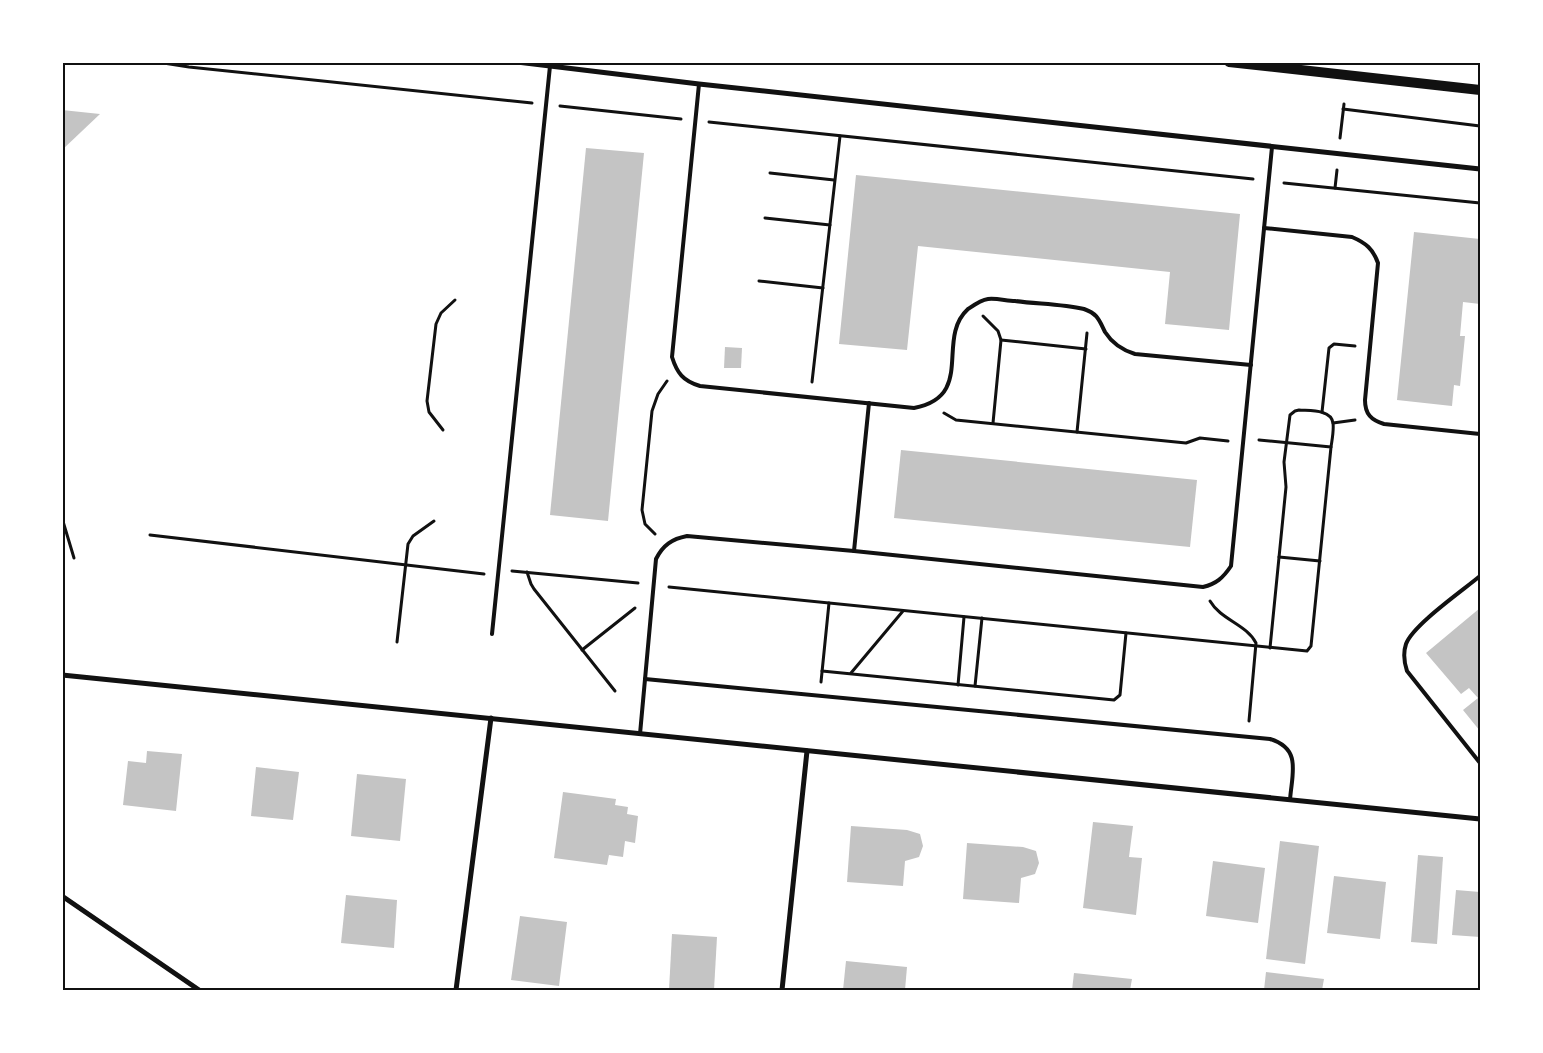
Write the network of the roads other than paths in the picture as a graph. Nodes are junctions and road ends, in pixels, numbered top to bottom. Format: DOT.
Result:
graph roads {
  1 [pos="517,62"];
  2 [pos="1229,62"];
  3 [pos="550,66"];
  4 [pos="699,84"];
  5 [pos="1480,90"];
  6 [pos="1272,147"];
  7 [pos="1480,169"];
  8 [pos="1264,228"];
  9 [pos="1251,365"];
  10 [pos="869,403"];
  11 [pos="1480,434"];
  12 [pos="854,552"];
  13 [pos="1480,576"];
  14 [pos="492,634"];
  15 [pos="62,675"];
  16 [pos="645,678"];
  17 [pos="491,718"];
  18 [pos="640,734"];
  19 [pos="806,751"];
  20 [pos="1480,763"];
  21 [pos="1290,800"];
  22 [pos="1480,819"];
  23 [pos="62,896"];
  24 [pos="199,990"];
  25 [pos="456,990"];
  26 [pos="782,990"];
  1 -- 3 [label="street"];
  2 -- 5 [label="main road"];
  3 -- 4 [label="street"];
  3 -- 14 [label="lane"];
  4 -- 6 [label="street"];
  4 -- 10 [label="lane"];
  6 -- 7 [label="street"];
  6 -- 8 [label="lane"];
  8 -- 9 [label="lane"];
  8 -- 11 [label="lane"];
  9 -- 10 [label="lane"];
  9 -- 12 [label="lane"];
  10 -- 12 [label="lane"];
  12 -- 16 [label="lane"];
  13 -- 20 [label="lane"];
  15 -- 17 [label="street"];
  16 -- 18 [label="lane"];
  16 -- 21 [label="lane"];
  17 -- 18 [label="street"];
  17 -- 25 [label="street"];
  18 -- 19 [label="street"];
  19 -- 21 [label="street"];
  19 -- 26 [label="street"];
  21 -- 22 [label="street"];
  23 -- 24 [label="street"];
}
